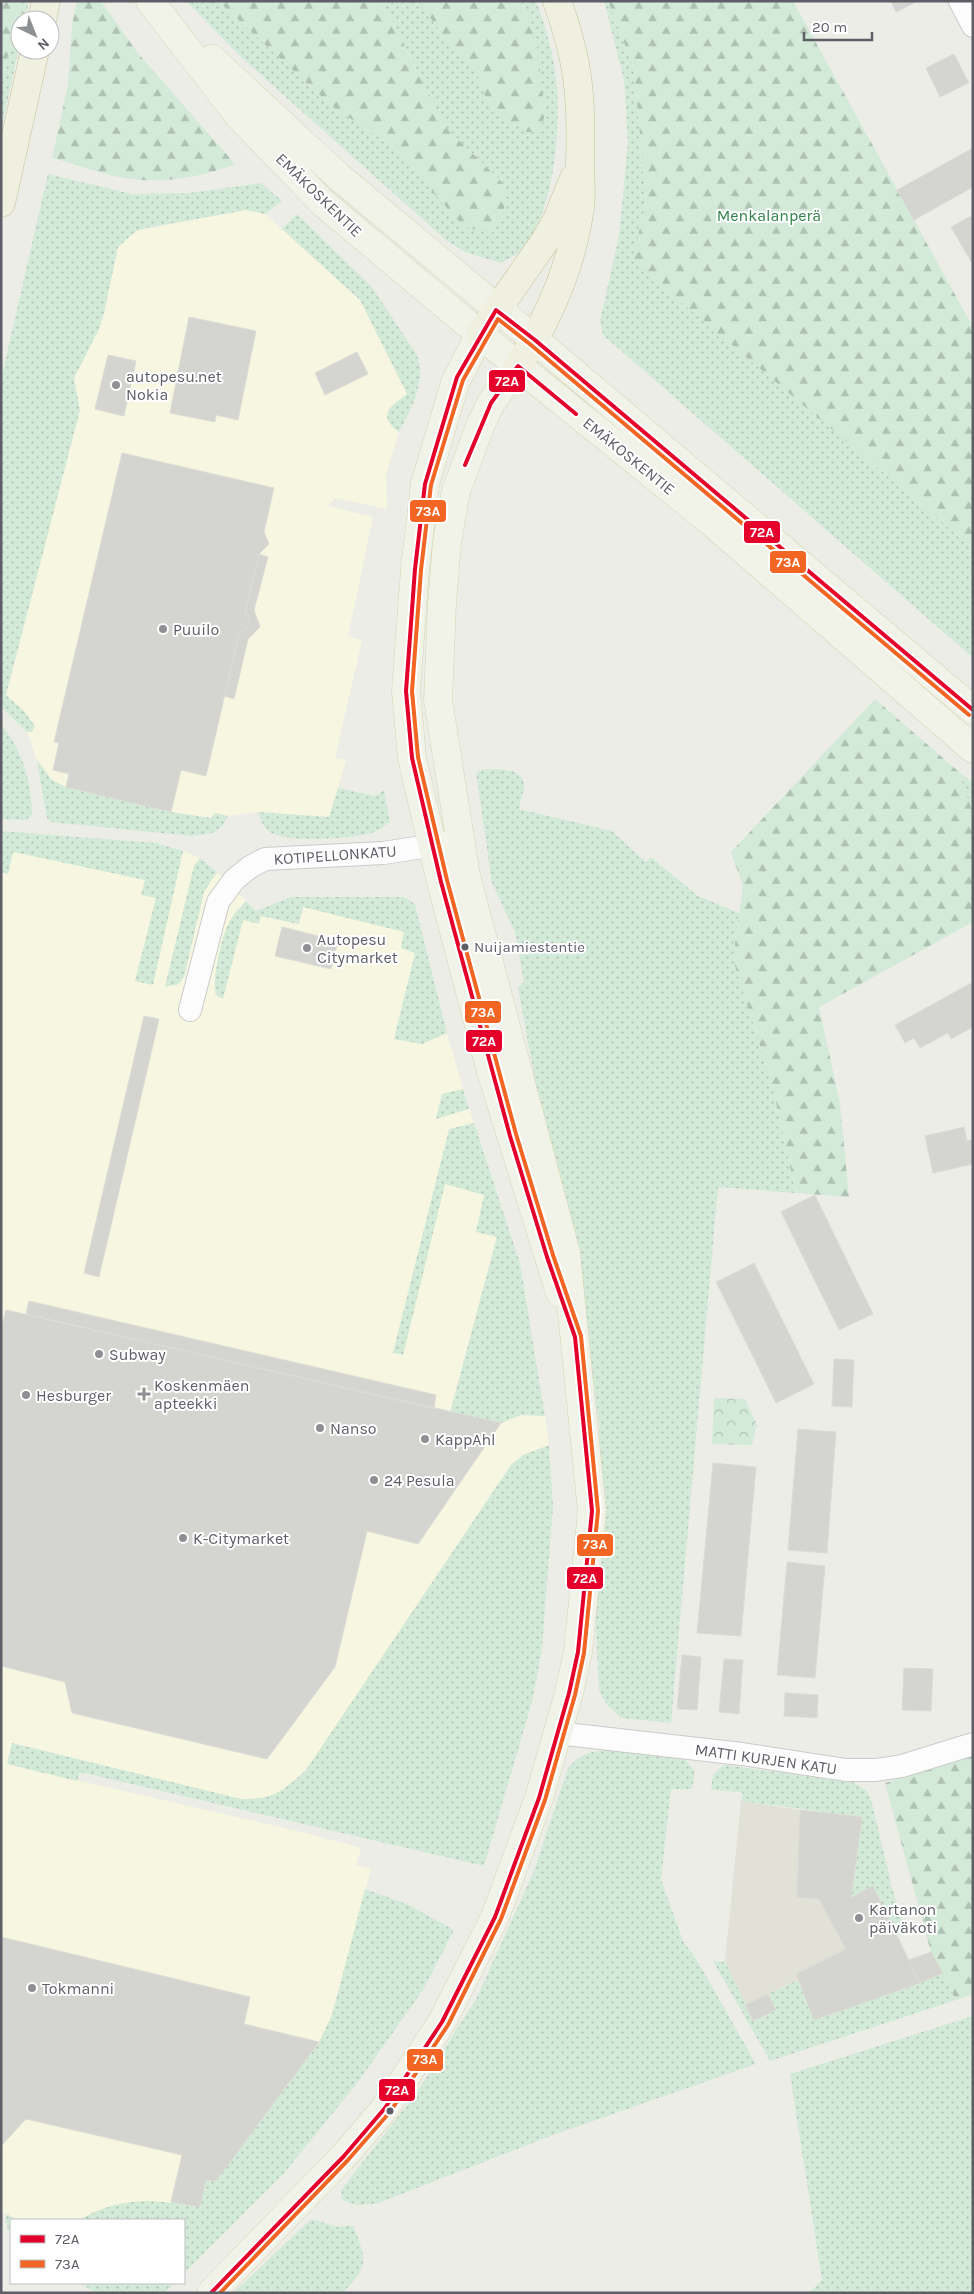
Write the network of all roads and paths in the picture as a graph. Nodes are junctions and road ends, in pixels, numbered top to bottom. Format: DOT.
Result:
graph roads {
  1 [pos="557,1"];
  2 [pos="960,1"];
  3 [pos="150,2"];
  4 [pos="973,26"];
  5 [pos="33,60"];
  6 [pos="580,162"];
  7 [pos="1,204"];
  8 [pos="496,310"];
  9 [pos="480,334"];
  10 [pos="535,340"];
  11 [pos="518,366"];
  12 [pos="973,710"];
  13 [pos="973,749"];
  14 [pos="460,841"];
  15 [pos="432,846"];
  16 [pos="190,1010"];
  17 [pos="575,1337"];
  18 [pos="557,1733"];
  19 [pos="973,1744"];
  20 [pos="211,2293"];
  1 -- 6 [label="highway"];
  2 -- 4 [label="street"];
  3 -- 8 [label="main road, EMÄKOSKENTIE"];
  3 -- 9 [label="main road, EMÄKOSKENTIE"];
  5 -- 7 [label="highway"];
  6 -- 8 [label="highway"];
  6 -- 10 [label="highway"];
  8 -- 9 [label="highway"];
  8 -- 10 [label="main road, EMÄKOSKENTIE"];
  9 -- 11 [label="main road, EMÄKOSKENTIE"];
  9 -- 15 [label="main road"];
  10 -- 11 [label="highway"];
  10 -- 12 [label="main road, EMÄKOSKENTIE"];
  11 -- 13 [label="main road, EMÄKOSKENTIE"];
  11 -- 14 [label="main road"];
  14 -- 15 [label="street, KOTIPELLONKATU"];
  14 -- 17 [label="main road"];
  15 -- 16 [label="street, KOTIPELLONKATU"];
  15 -- 17 [label="main road"];
  17 -- 18 [label="main road"];
  18 -- 19 [label="street, MATTI KURJEN KATU"];
  18 -- 20 [label="main road"];
}
